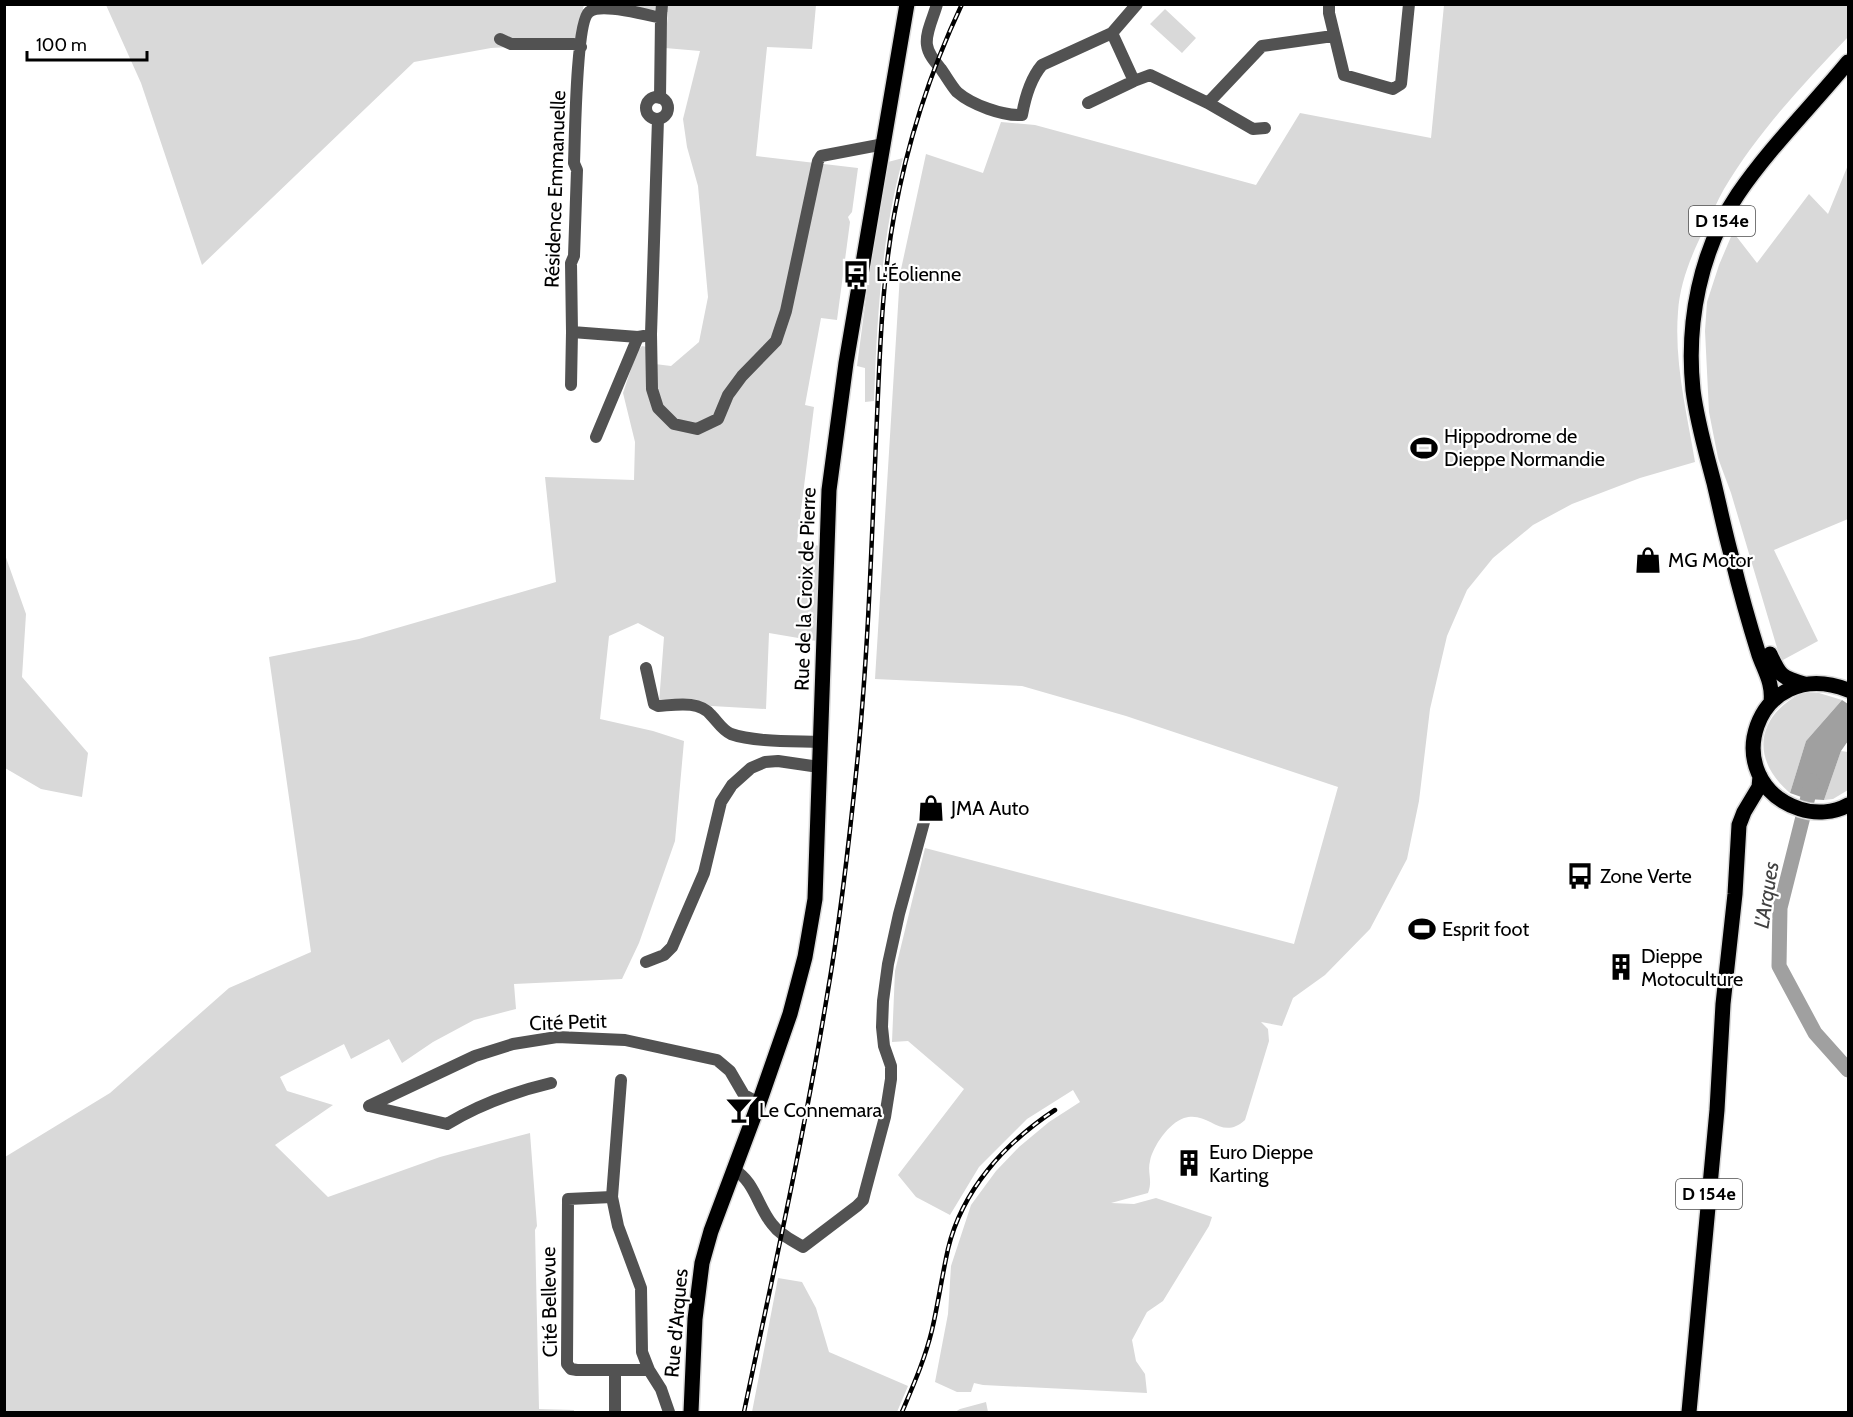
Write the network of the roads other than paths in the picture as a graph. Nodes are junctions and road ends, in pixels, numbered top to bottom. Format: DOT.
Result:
graph roads {
  1 [pos="662,4"];
  2 [pos="907,4"];
  3 [pos="937,4"];
  4 [pos="1137,4"];
  5 [pos="1329,4"];
  6 [pos="1409,4"];
  7 [pos="662,18"];
  8 [pos="1112,33"];
  9 [pos="1334,36"];
  10 [pos="500,39"];
  11 [pos="581,47"];
  12 [pos="1848,62"];
  13 [pos="1134,81"];
  14 [pos="1208,103"];
  15 [pos="1088,104"];
  16 [pos="1265,128"];
  17 [pos="884,144"];
  18 [pos="572,332"];
  19 [pos="651,334"];
  20 [pos="638,337"];
  21 [pos="571,385"];
  22 [pos="596,437"];
  23 [pos="1713,481"];
  24 [pos="646,668"];
  25 [pos="1804,684"];
  26 [pos="1846,689"];
  27 [pos="1771,702"];
  28 [pos="819,742"];
  29 [pos="819,767"];
  30 [pos="1760,776"];
  31 [pos="1783,800"];
  32 [pos="1847,807"];
  33 [pos="924,822"];
  34 [pos="646,962"];
  35 [pos="1722,1031"];
  36 [pos="621,1080"];
  37 [pos="551,1083"];
  38 [pos="759,1103"];
  39 [pos="734,1170"];
  40 [pos="612,1197"];
  41 [pos="615,1370"];
  42 [pos="650,1370"];
  43 [pos="615,1413"];
  44 [pos="669,1413"];
  45 [pos="691,1413"];
  46 [pos="1689,1413"];
  1 -- 7 [label="street"];
  2 -- 17 [label="main road, Rue de la Croix de Pierre"];
  3 -- 8 [label="street"];
  4 -- 8 [label="street"];
  5 -- 9 [label="street"];
  6 -- 9 [label="street"];
  7 -- 11 [label="street, Résidence Emmanuelle"];
  7 -- 19 [label="street"];
  8 -- 13 [label="street"];
  9 -- 14 [label="street"];
  10 -- 11 [label="street"];
  11 -- 18 [label="street, Résidence Emmanuelle"];
  12 -- 23 [label="main road, D 154e"];
  13 -- 14 [label="street"];
  13 -- 15 [label="street"];
  14 -- 16 [label="street"];
  17 -- 19 [label="street"];
  17 -- 28 [label="main road, Rue de la Croix de Pierre"];
  18 -- 20 [label="street"];
  18 -- 21 [label="street, Résidence Emmanuelle"];
  19 -- 20 [label="street"];
  20 -- 22 [label="street"];
  23 -- 25 [label="main road, D 154e"];
  23 -- 27 [label="main road, D 154e"];
  24 -- 28 [label="street"];
  25 -- 26 [label="main road"];
  25 -- 27 [label="main road"];
  27 -- 30 [label="main road"];
  28 -- 29 [label="main road, Rue de la Croix de Pierre"];
  29 -- 34 [label="street"];
  29 -- 38 [label="main road, Rue de la Croix de Pierre"];
  30 -- 31 [label="main road"];
  30 -- 35 [label="main road, D 154e"];
  31 -- 32 [label="main road"];
  31 -- 35 [label="main road, D 154e"];
  33 -- 39 [label="street"];
  35 -- 46 [label="main road, D 154e"];
  36 -- 40 [label="street"];
  37 -- 38 [label="street, Cité Petit"];
  38 -- 39 [label="main road, Rue de la Croix de Pierre"];
  39 -- 45 [label="main road, Rue d'Arques"];
  40 -- 41 [label="street, Cité Bellevue"];
  40 -- 42 [label="street"];
  41 -- 42 [label="street, Cité Bellevue"];
  41 -- 43 [label="street"];
  42 -- 44 [label="street"];
}
